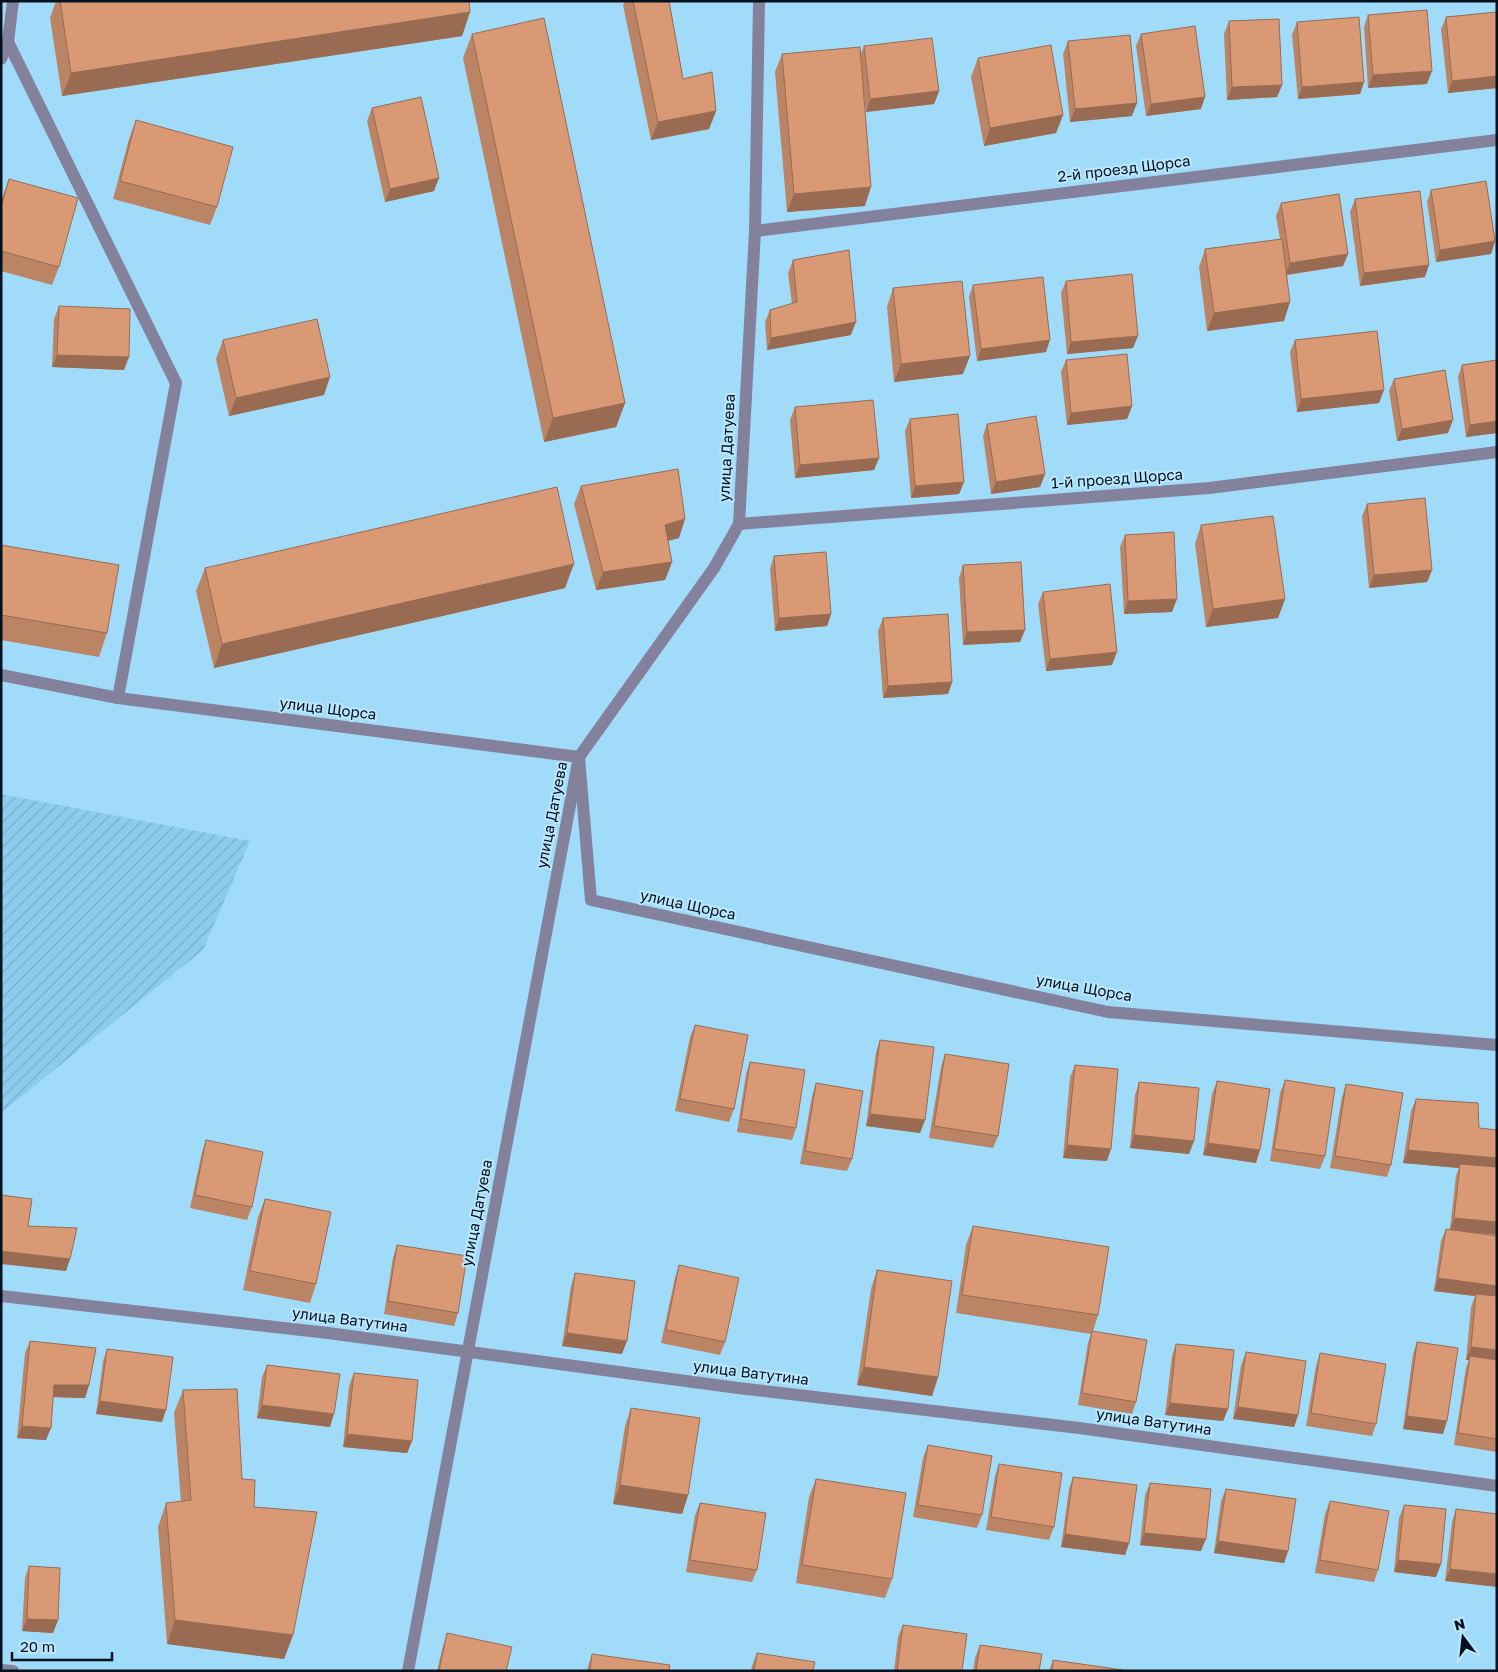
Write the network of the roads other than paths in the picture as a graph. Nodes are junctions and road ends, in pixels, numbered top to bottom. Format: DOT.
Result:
graph roads {
  1 [pos="13,1"];
  2 [pos="759,1"];
  3 [pos="8,42"];
  4 [pos="1,59"];
  5 [pos="1497,140"];
  6 [pos="755,232"];
  7 [pos="1497,452"];
  8 [pos="739,524"];
  9 [pos="1,675"];
  10 [pos="118,698"];
  11 [pos="580,757"];
  12 [pos="1497,1045"];
  13 [pos="1,1296"];
  14 [pos="468,1352"];
  15 [pos="1497,1486"];
  16 [pos="1,1670"];
  17 [pos="13,1671"];
  18 [pos="408,1671"];
  1 -- 3 [label="street"];
  2 -- 6 [label="street, улица Датуева"];
  3 -- 4 [label="street"];
  3 -- 10 [label="street"];
  5 -- 6 [label="street, 2-й проезд Щорса"];
  6 -- 8 [label="street, улица Датуева"];
  7 -- 8 [label="street, 1-й проезд Щорса"];
  8 -- 11 [label="street, улица Датуева"];
  9 -- 10 [label="street, улица Щорса"];
  10 -- 11 [label="street, улица Щорса"];
  11 -- 12 [label="street, улица Щорса"];
  11 -- 14 [label="street, улица Датуева"];
  13 -- 14 [label="street, улица Ватутина"];
  14 -- 15 [label="street, улица Ватутина"];
  14 -- 18 [label="street, улица Датуева"];
  16 -- 17 [label="street"];
}
